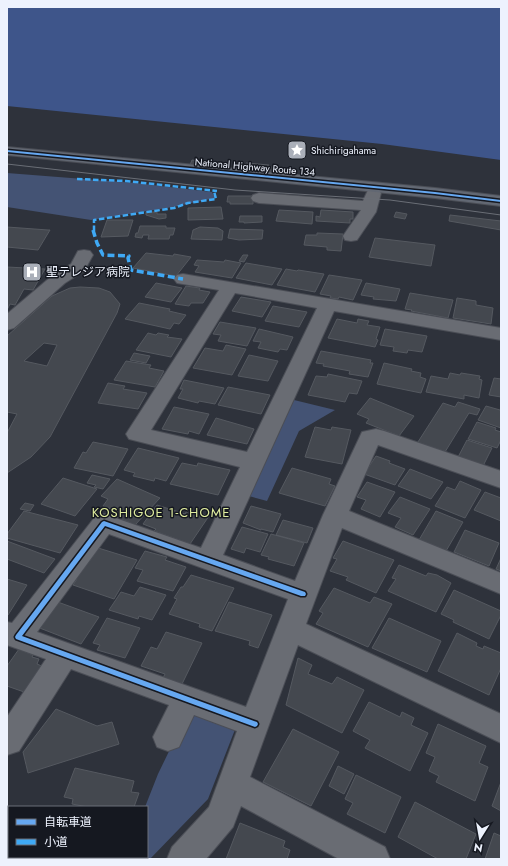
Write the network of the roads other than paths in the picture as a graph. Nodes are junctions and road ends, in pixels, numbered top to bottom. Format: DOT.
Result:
graph roads {
  1 [pos="7,151"];
  2 [pos="373,187"];
  3 [pos="259,198"];
  4 [pos="501,201"];
  5 [pos="370,206"];
  6 [pos="351,236"];
  7 [pos="84,255"];
  8 [pos="183,279"];
  9 [pos="230,287"];
  10 [pos="328,304"];
  11 [pos="7,324"];
  12 [pos="501,334"];
  13 [pos="254,462"];
  14 [pos="501,480"];
  15 [pos="335,515"];
  16 [pos="208,560"];
  17 [pos="501,584"];
  18 [pos="303,594"];
  19 [pos="290,629"];
  20 [pos="12,635"];
  21 [pos="64,656"];
  22 [pos="187,699"];
  23 [pos="255,724"];
  24 [pos="501,730"];
  25 [pos="168,737"];
  26 [pos="8,741"];
  27 [pos="232,784"];
  28 [pos="184,859"];
  29 [pos="373,859"];
  1 -- 2 [label="highway, National Highway Route 134"];
  2 -- 4 [label="highway, National Highway Route 134"];
  2 -- 5 [label="street"];
  3 -- 5 [label="street"];
  5 -- 6 [label="street"];
  7 -- 11 [label="street"];
  8 -- 9 [label="street"];
  9 -- 10 [label="street"];
  9 -- 13 [label="street"];
  10 -- 12 [label="street"];
  10 -- 13 [label="street"];
  13 -- 16 [label="street"];
  14 -- 15 [label="street"];
  15 -- 17 [label="street"];
  15 -- 18 [label="street"];
  16 -- 18 [label="street"];
  16 -- 20 [label="street"];
  18 -- 19 [label="street"];
  19 -- 23 [label="street"];
  19 -- 24 [label="street"];
  20 -- 21 [label="street"];
  21 -- 22 [label="street"];
  21 -- 26 [label="street"];
  22 -- 23 [label="street"];
  22 -- 25 [label="street"];
  23 -- 27 [label="street"];
  27 -- 28 [label="street"];
  27 -- 29 [label="street"];
}
